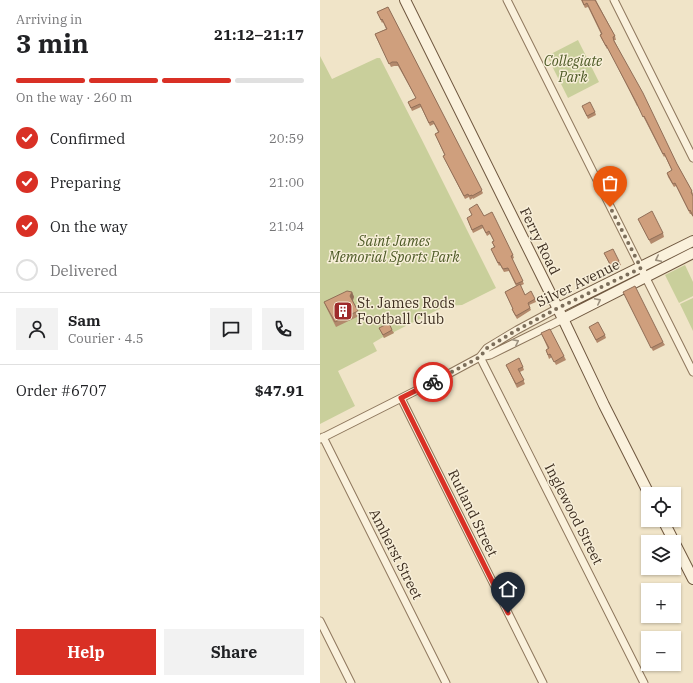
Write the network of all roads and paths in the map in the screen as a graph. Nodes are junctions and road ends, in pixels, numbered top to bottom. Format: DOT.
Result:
graph roads {
  1 [pos="405,0"];
  2 [pos="507,0"];
  3 [pos="614,0"];
  4 [pos="693,158"];
  5 [pos="693,241"];
  6 [pos="693,253"];
  7 [pos="641,268"];
  8 [pos="646,277"];
  9 [pos="558,308"];
  10 [pos="563,319"];
  11 [pos="480,357"];
  12 [pos="693,372"];
  13 [pos="401,398"];
  14 [pos="322,438"];
  15 [pos="645,487"];
  16 [pos="667,527"];
  17 [pos="693,579"];
  18 [pos="320,621"];
  19 [pos="351,683"];
  20 [pos="446,683"];
  21 [pos="543,683"];
  22 [pos="644,683"];
  1 -- 9 [label="main road, Ferry Road"];
  2 -- 7 [label="street"];
  3 -- 4 [label="street"];
  5 -- 7 [label="main road, Silver Avenue, one-way"];
  6 -- 8 [label="main road, Silver Avenue"];
  7 -- 8 [label="street"];
  7 -- 9 [label="main road, Silver Avenue"];
  10 -- 8 [label="main road, Silver Avenue, one-way"];
  8 -- 12 [label="street"];
  9 -- 10 [label="main road, Ferry Road"];
  9 -- 11 [label="street, Silver Avenue"];
  11 -- 10 [label="street, Silver Avenue, one-way"];
  10 -- 15 [label="main road, Ferry Road"];
  11 -- 13 [label="street, Silver Avenue"];
  11 -- 22 [label="street, Inglewood Street"];
  13 -- 14 [label="street, Silver Avenue"];
  13 -- 21 [label="street, Rutland Street"];
  14 -- 20 [label="street, Amherst Street"];
  16 -- 17 [label="main road"];
  18 -- 19 [label="street"];
}
